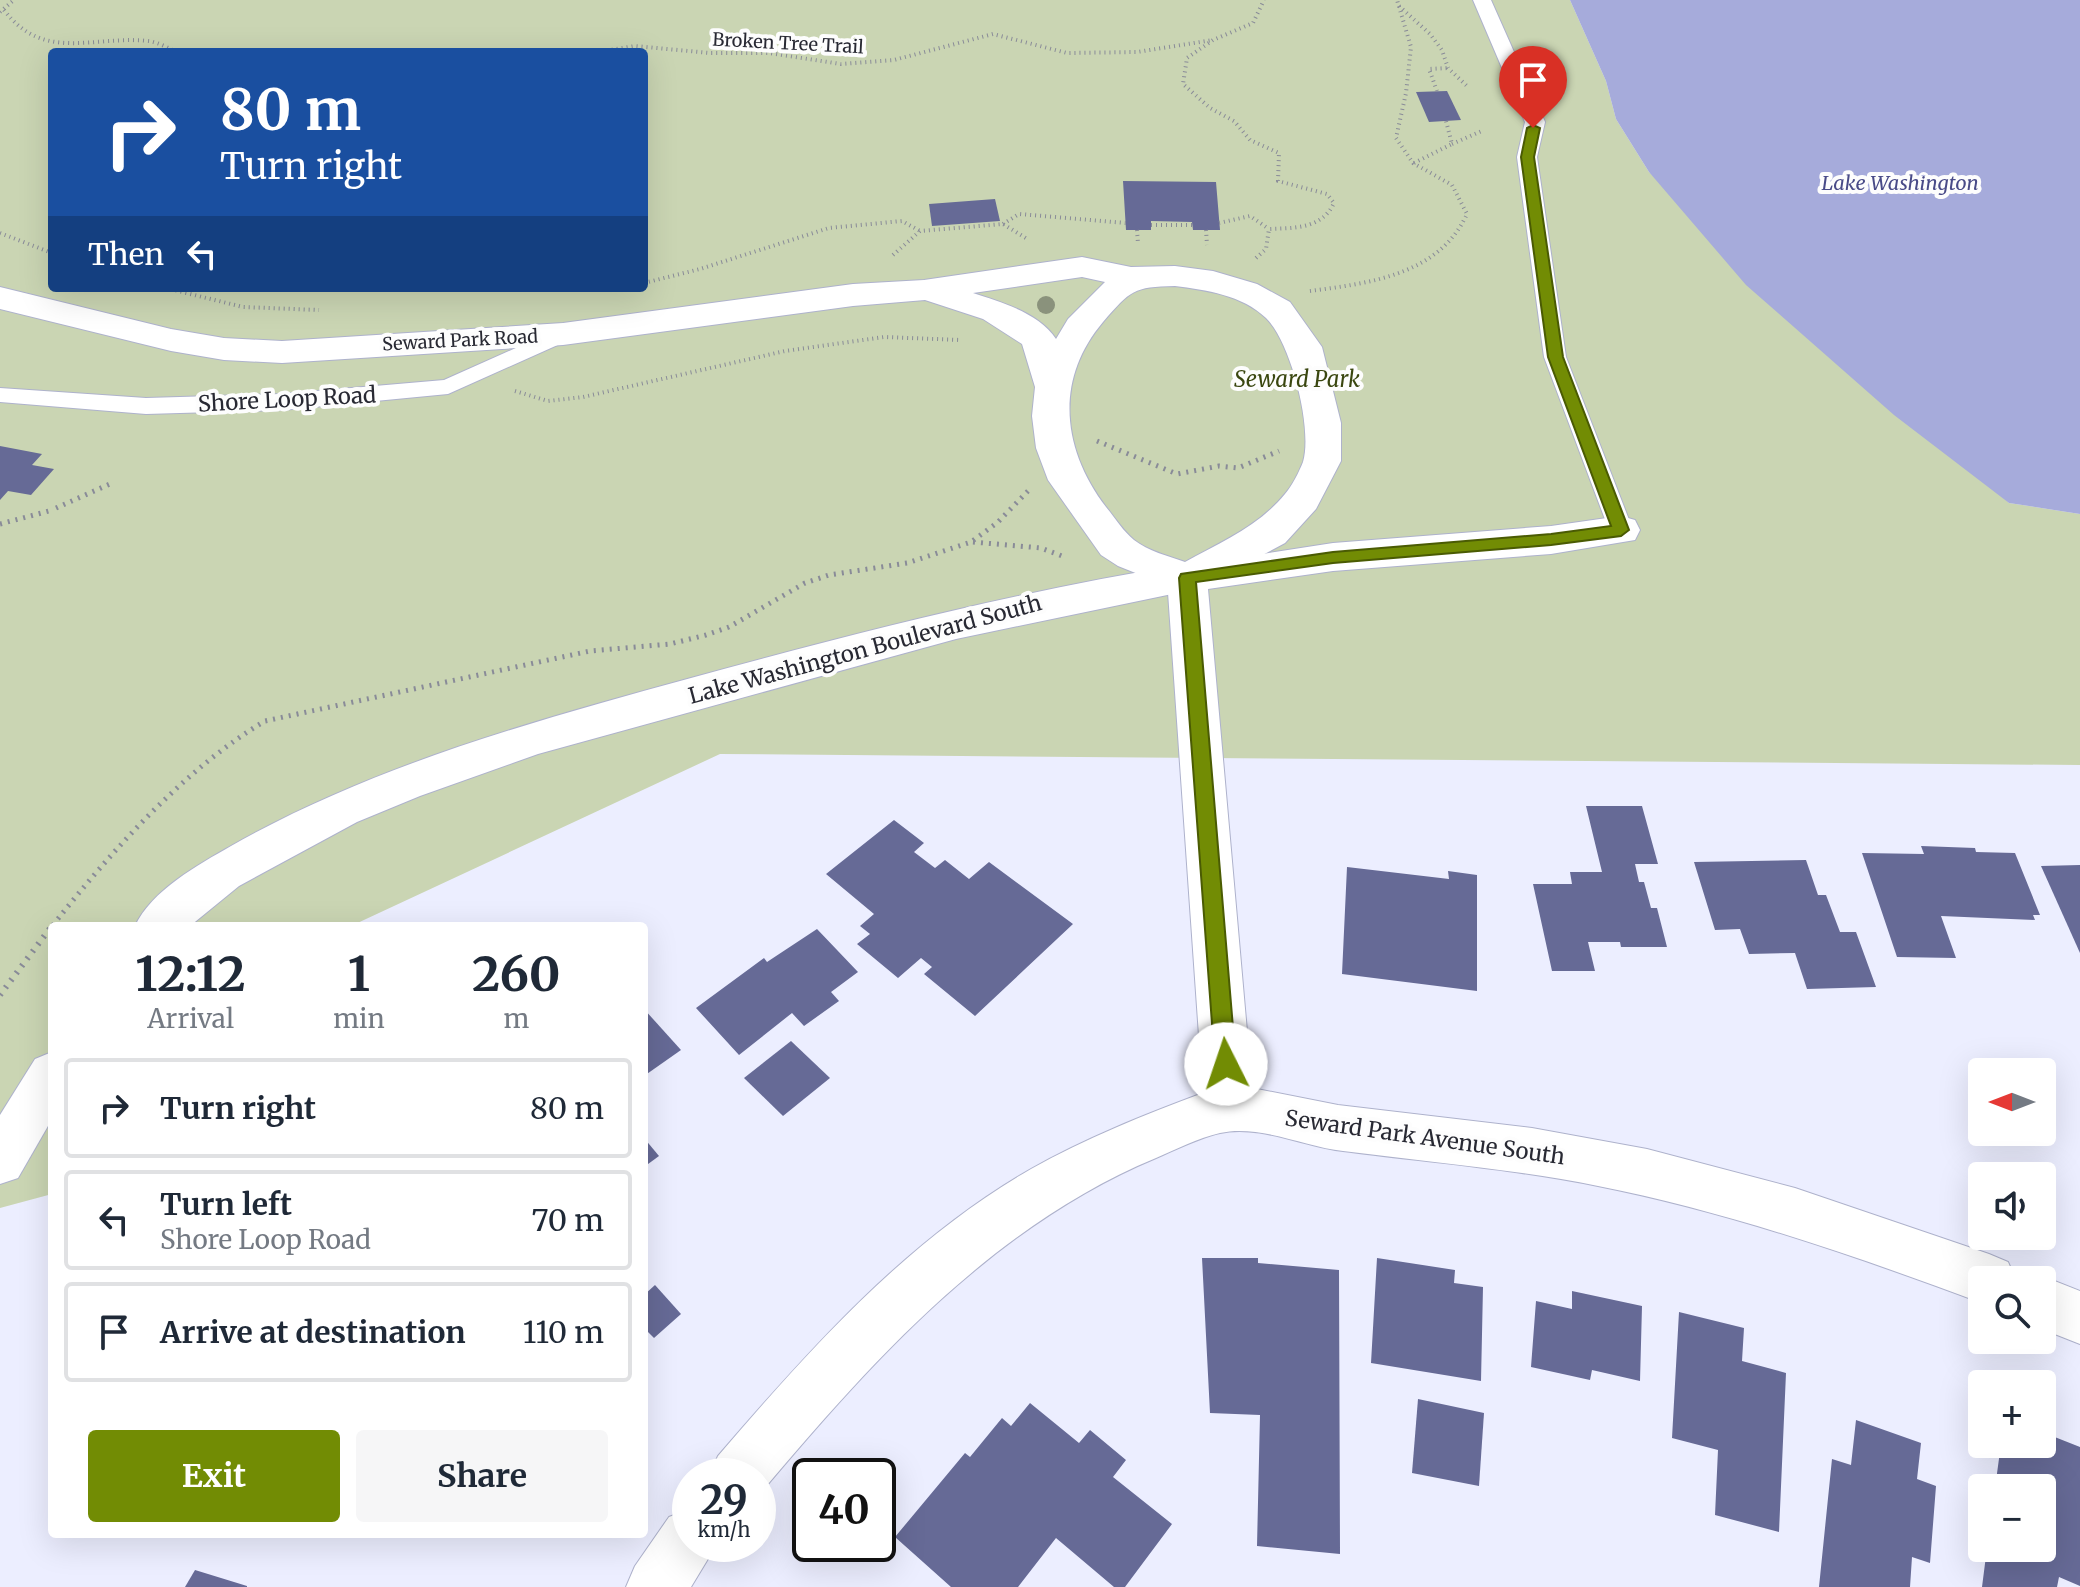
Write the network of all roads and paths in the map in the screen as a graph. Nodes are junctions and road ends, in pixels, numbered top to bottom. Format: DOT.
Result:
graph roads {
  1 [pos="14,0"];
  2 [pos="1264,0"];
  3 [pos="1482,0"];
  4 [pos="1398,3"];
  5 [pos="2,11"];
  6 [pos="1213,40"];
  7 [pos="167,48"];
  8 [pos="622,48"];
  9 [pos="1448,68"];
  10 [pos="1468,87"];
  11 [pos="1437,91"];
  12 [pos="1446,121"];
  13 [pos="1484,130"];
  14 [pos="1452,144"];
  15 [pos="1413,163"];
  16 [pos="1081,219"];
  17 [pos="1126,223"];
  18 [pos="1219,223"];
  19 [pos="1003,224"];
  20 [pos="1081,225"];
  21 [pos="1151,225"];
  22 [pos="1193,225"];
  23 [pos="1269,229"];
  24 [pos="1137,230"];
  25 [pos="1206,230"];
  26 [pos="920,231"];
  27 [pos="0,233"];
  28 [pos="1039,246"];
  29 [pos="1207,248"];
  30 [pos="48,251"];
  31 [pos="888,259"];
  32 [pos="1253,260"];
  33 [pos="1135,261"];
  34 [pos="648,282"];
  35 [pos="924,290"];
  36 [pos="182,292"];
  37 [pos="1296,293"];
  38 [pos="0,298"];
  39 [pos="330,311"];
  40 [pos="563,334"];
  41 [pos="975,343"];
  42 [pos="1051,384"];
  43 [pos="513,391"];
  44 [pos="0,395"];
  45 [pos="1092,440"];
  46 [pos="1286,448"];
  47 [pos="112,483"];
  48 [pos="1033,486"];
  49 [pos="56,508"];
  50 [pos="49,511"];
  51 [pos="0,524"];
  52 [pos="1621,530"];
  53 [pos="971,542"];
  54 [pos="1062,556"];
  55 [pos="1187,578"];
  56 [pos="56,922"];
  57 [pos="163,922"];
  58 [pos="48,932"];
  59 [pos="0,995"];
  60 [pos="48,1081"];
  61 [pos="1229,1108"];
  62 [pos="0,1161"];
  63 [pos="1968,1273"];
  64 [pos="2056,1308"];
  65 [pos="2080,1318"];
  66 [pos="753,1458"];
  67 [pos="673,1562"];
  68 [pos="656,1587"];
  1 -- 5 [label="path"];
  2 -- 6 [label="path"];
  3 -- 52 [label="lane"];
  4 -- 9 [label="path"];
  4 -- 15 [label="path"];
  5 -- 7 [label="path"];
  6 -- 8 [label="path, Broken Tree Trail"];
  6 -- 23 [label="path"];
  9 -- 10 [label="path"];
  9 -- 11 [label="path"];
  12 -- 14 [label="path"];
  13 -- 14 [label="path"];
  14 -- 15 [label="path"];
  15 -- 37 [label="path"];
  16 -- 17 [label="path"];
  16 -- 19 [label="path"];
  16 -- 20 [label="path"];
  18 -- 23 [label="path"];
  19 -- 26 [label="path"];
  19 -- 28 [label="path"];
  21 -- 22 [label="path"];
  23 -- 32 [label="path"];
  24 -- 33 [label="path"];
  25 -- 29 [label="path"];
  26 -- 31 [label="path"];
  26 -- 34 [label="path"];
  27 -- 30 [label="path"];
  33 -- 35 [label="street, Seward Park Road"];
  33 -- 42 [label="street, Seward Park Road"];
  33 -- 55 [label="street, Seward Park Road"];
  35 -- 40 [label="street, Seward Park Road"];
  35 -- 42 [label="street, Seward Park Road"];
  36 -- 39 [label="path"];
  38 -- 40 [label="street, Seward Park Road"];
  40 -- 44 [label="lane, Shore Loop Road"];
  41 -- 43 [label="path"];
  42 -- 55 [label="street, Seward Park Road"];
  45 -- 46 [label="path"];
  47 -- 49 [label="path"];
  48 -- 53 [label="path"];
  50 -- 51 [label="path"];
  52 -- 55 [label="street, Lake Washington Boulevard South"];
  53 -- 54 [label="path"];
  53 -- 56 [label="path"];
  55 -- 57 [label="street, Lake Washington Boulevard South"];
  55 -- 61 [label="street"];
  58 -- 59 [label="path"];
  60 -- 62 [label="street"];
  61 -- 63 [label="street, Seward Park Avenue South"];
  61 -- 66 [label="street, Seward Park Avenue South"];
  64 -- 65 [label="street"];
  67 -- 68 [label="street"];
}
